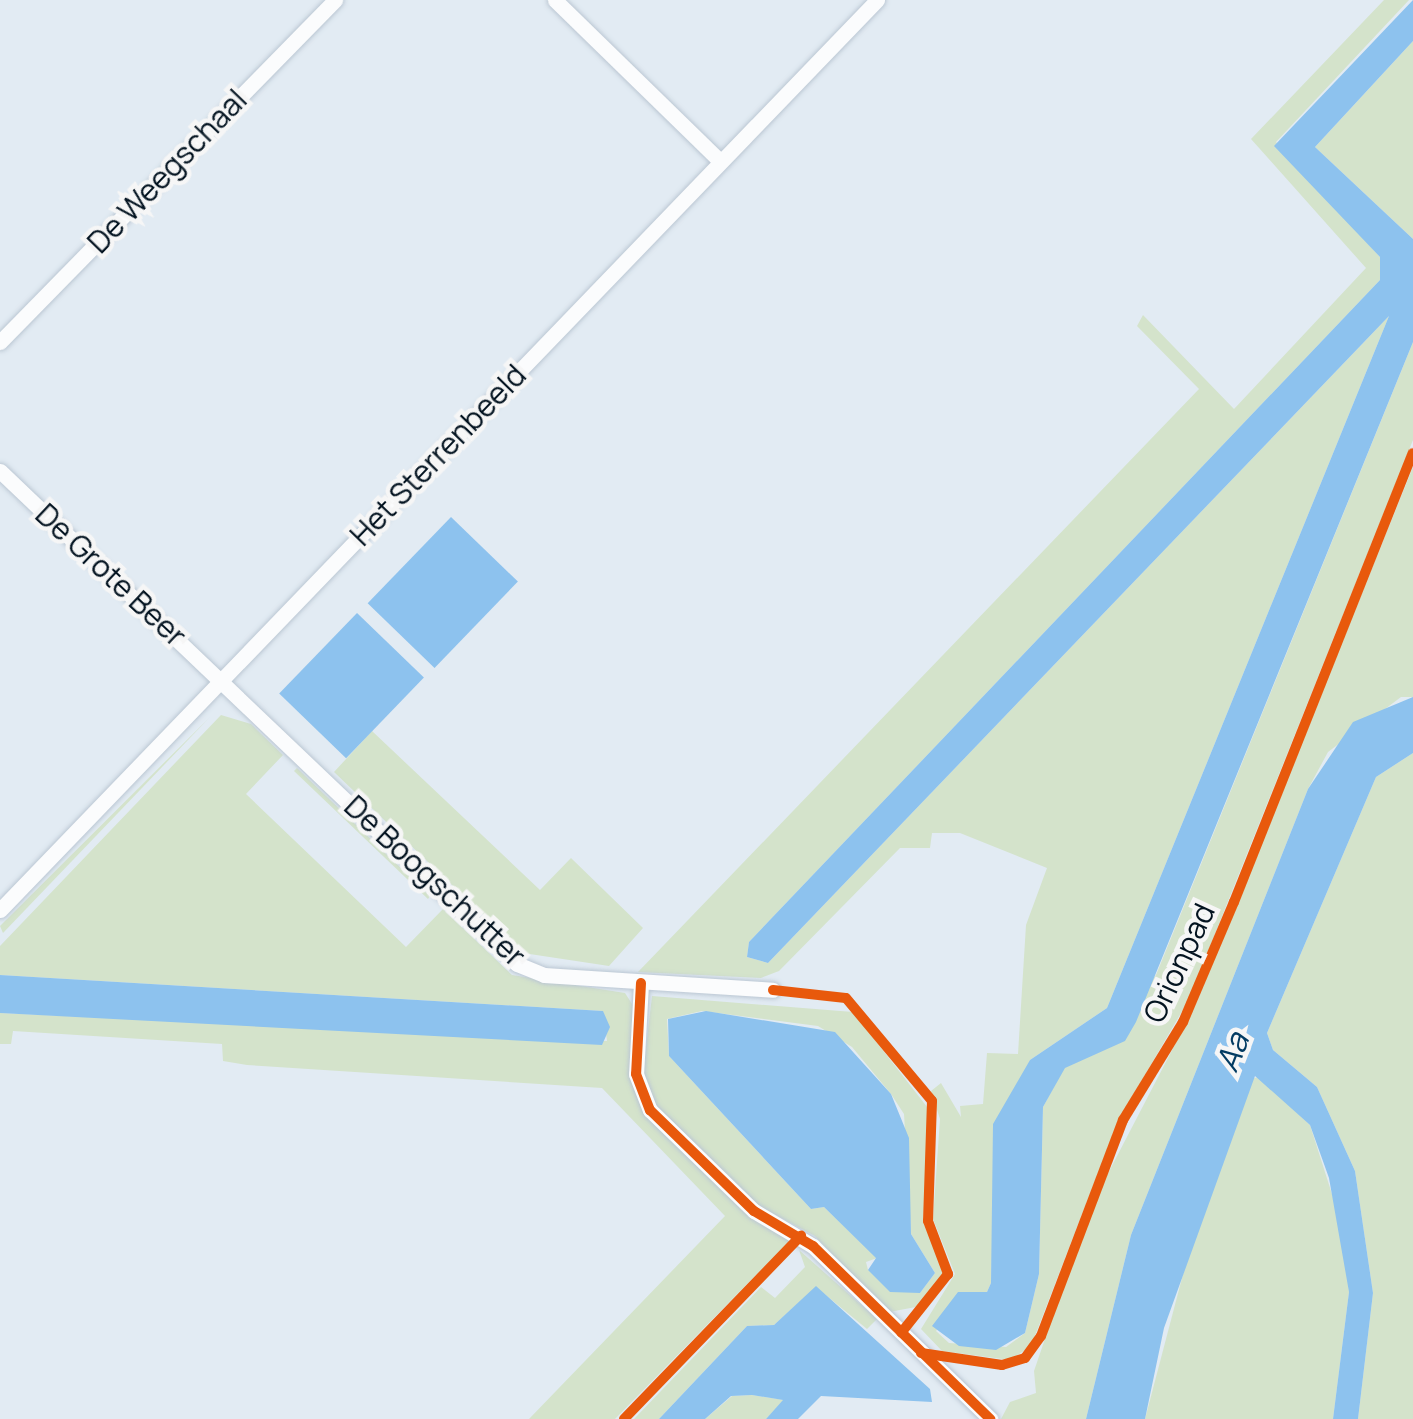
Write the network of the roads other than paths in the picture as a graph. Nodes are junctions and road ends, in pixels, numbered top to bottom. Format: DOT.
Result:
graph roads {
  1 [pos="335,0"];
  2 [pos="555,0"];
  3 [pos="877,0"];
  4 [pos="720,161"];
  5 [pos="0,342"];
  6 [pos="0,471"];
  7 [pos="222,680"];
  8 [pos="0,910"];
  9 [pos="641,983"];
  10 [pos="773,990"];
  11 [pos="990,1419"];
  1 -- 5 [label="street, De Weegschaal"];
  2 -- 4 [label="street"];
  3 -- 4 [label="street, Het Sterrenbeeld"];
  4 -- 7 [label="street, Het Sterrenbeeld"];
  6 -- 7 [label="street, De Grote Beer"];
  7 -- 8 [label="street, Het Sterrenbeeld"];
  7 -- 9 [label="street, De Boogschutter"];
  9 -- 10 [label="street, De Boogschutter"];
  9 -- 11 [label="street"];
}
